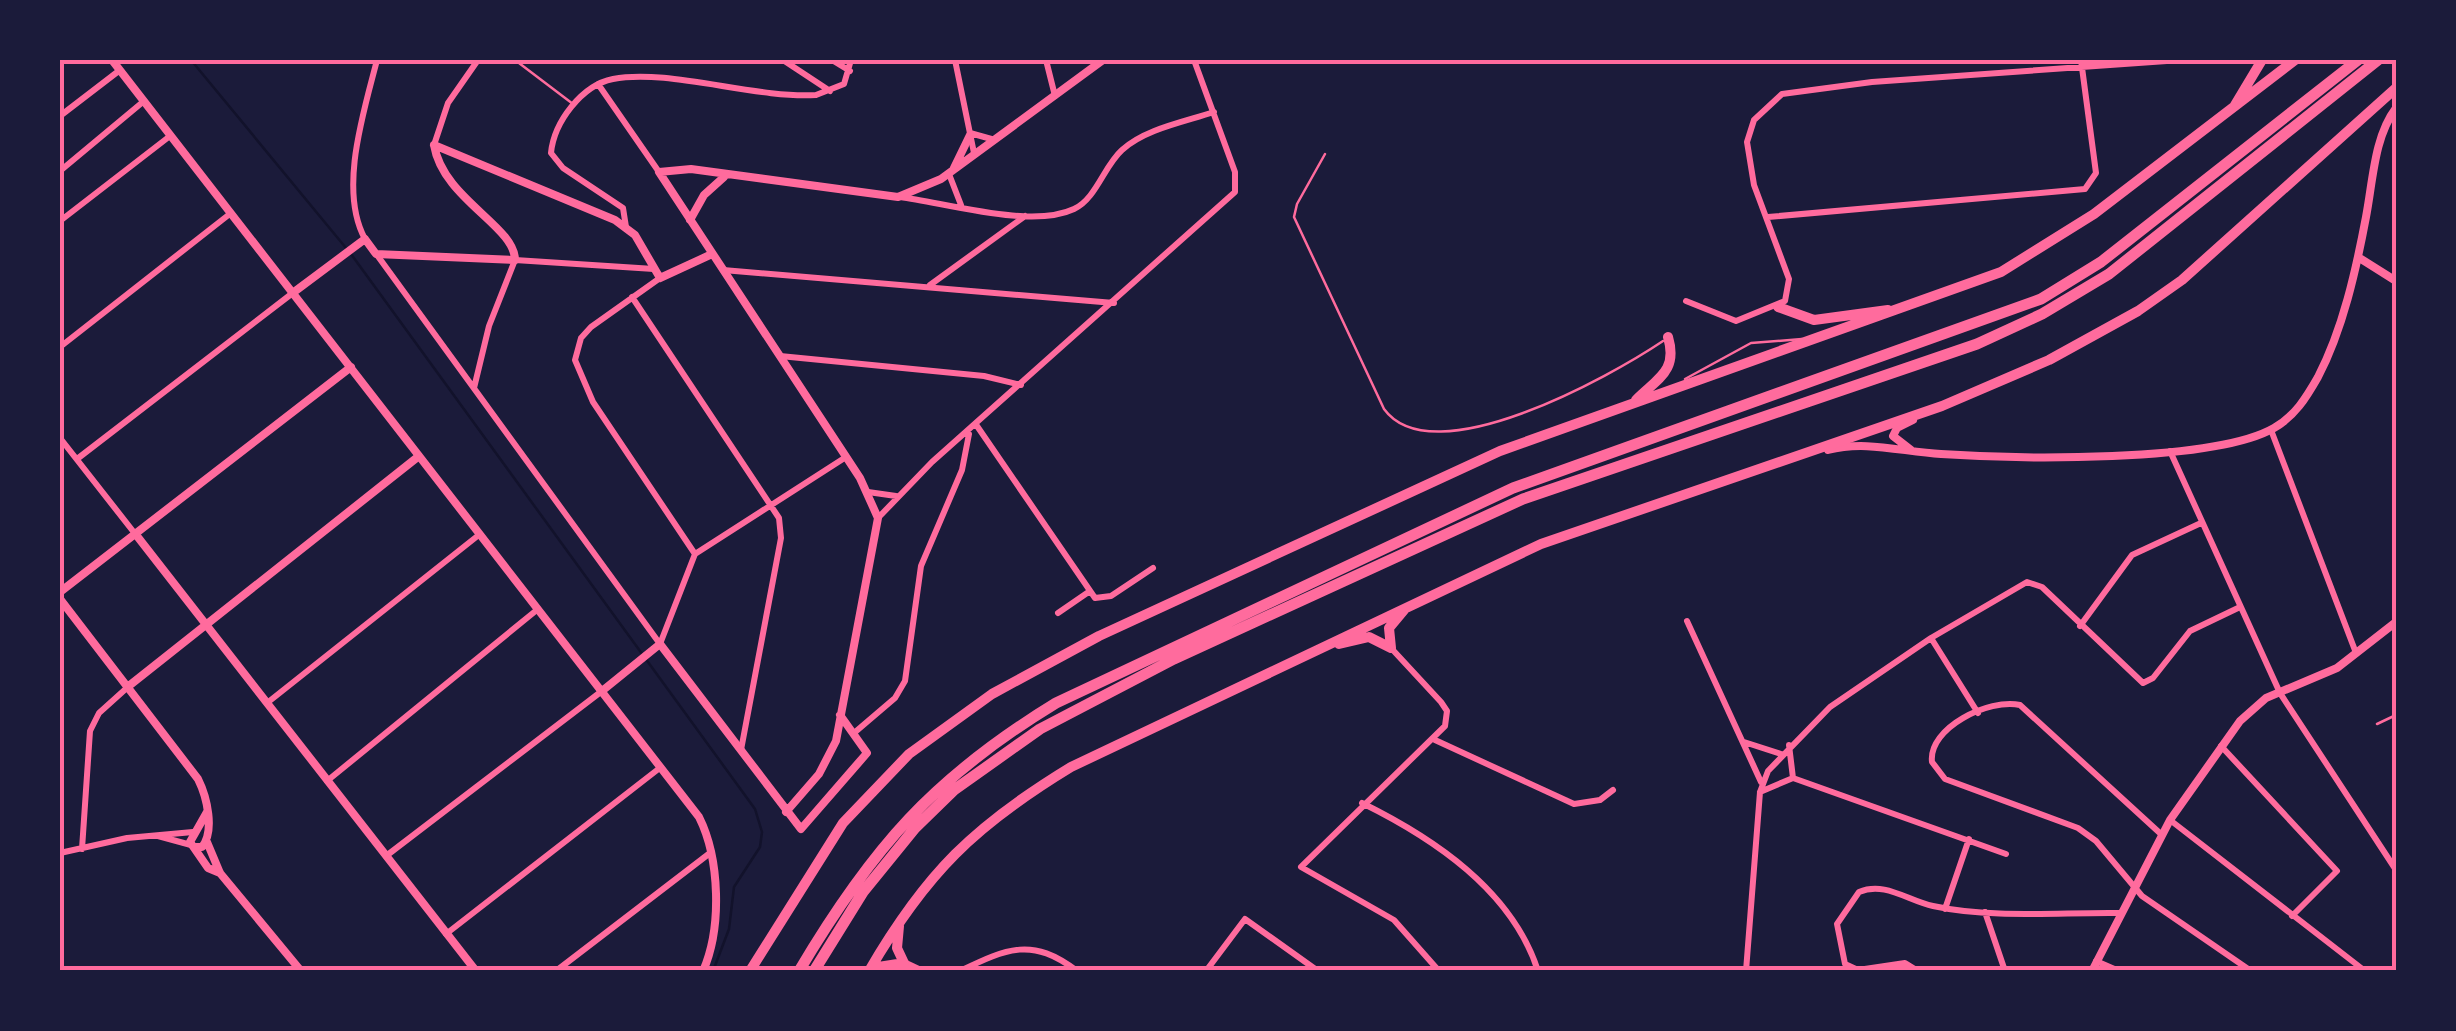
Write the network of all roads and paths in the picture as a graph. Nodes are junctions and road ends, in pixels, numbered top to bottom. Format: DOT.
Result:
graph roads {
  1 [pos="112,60"];
  2 [pos="377,60"];
  3 [pos="478,60"];
  4 [pos="514,60"];
  5 [pos="783,60"];
  6 [pos="832,60"];
  7 [pos="851,60"];
  8 [pos="956,60"];
  9 [pos="1046,60"];
  10 [pos="1103,60"];
  11 [pos="1194,60"];
  12 [pos="2181,60"];
  13 [pos="2262,60"];
  14 [pos="2295,60"];
  15 [pos="2358,60"];
  16 [pos="2378,60"];
  17 [pos="2081,64"];
  18 [pos="120,70"];
  19 [pos="850,71"];
  20 [pos="598,84"];
  21 [pos="2396,88"];
  22 [pos="830,91"];
  23 [pos="1055,96"];
  24 [pos="144,101"];
  25 [pos="574,104"];
  26 [pos="2233,108"];
  27 [pos="2396,108"];
  28 [pos="1214,112"];
  29 [pos="60,116"];
  30 [pos="2391,121"];
  31 [pos="970,134"];
  32 [pos="170,136"];
  33 [pos="995,140"];
  34 [pos="434,145"];
  35 [pos="974,153"];
  36 [pos="1326,154"];
  37 [pos="60,171"];
  38 [pos="659,172"];
  39 [pos="951,172"];
  40 [pos="724,177"];
  41 [pos="898,197"];
  42 [pos="962,205"];
  43 [pos="232,212"];
  44 [pos="1025,216"];
  45 [pos="1768,218"];
  46 [pos="690,220"];
  47 [pos="60,221"];
  48 [pos="626,226"];
  49 [pos="365,238"];
  50 [pos="376,254"];
  51 [pos="712,254"];
  52 [pos="2358,257"];
  53 [pos="515,260"];
  54 [pos="654,269"];
  55 [pos="723,270"];
  56 [pos="660,278"];
  57 [pos="2396,280"];
  58 [pos="929,286"];
  59 [pos="294,292"];
  60 [pos="632,297"];
  61 [pos="1686,301"];
  62 [pos="1114,302"];
  63 [pos="1924,303"];
  64 [pos="1778,307"];
  65 [pos="1668,337"];
  66 [pos="1818,339"];
  67 [pos="60,347"];
  68 [pos="780,356"];
  69 [pos="351,367"];
  70 [pos="1022,385"];
  71 [pos="474,388"];
  72 [pos="1668,390"];
  73 [pos="1634,402"];
  74 [pos="1942,406"];
  75 [pos="977,426"];
  76 [pos="2271,430"];
  77 [pos="969,432"];
  78 [pos="60,438"];
  79 [pos="2170,452"];
  80 [pos="1915,453"];
  81 [pos="419,456"];
  82 [pos="847,456"];
  83 [pos="1790,458"];
  84 [pos="76,459"];
  85 [pos="868,492"];
  86 [pos="896,496"];
  87 [pos="772,506"];
  88 [pos="878,518"];
  89 [pos="2201,524"];
  90 [pos="480,534"];
  91 [pos="137,536"];
  92 [pos="695,554"];
  93 [pos="1152,568"];
  94 [pos="1090,591"];
  95 [pos="60,595"];
  96 [pos="1408,605"];
  97 [pos="2238,608"];
  98 [pos="538,609"];
  99 [pos="1058,613"];
  100 [pos="1687,621"];
  101 [pos="2396,622"];
  102 [pos="2080,626"];
  103 [pos="208,627"];
  104 [pos="1931,638"];
  105 [pos="660,644"];
  106 [pos="1391,648"];
  107 [pos="2357,654"];
  108 [pos="1304,655"];
  109 [pos="130,685"];
  110 [pos="602,691"];
  111 [pos="2280,692"];
  112 [pos="267,704"];
  113 [pos="1978,713"];
  114 [pos="2396,715"];
  115 [pos="840,716"];
  116 [pos="2378,724"];
  117 [pos="854,733"];
  118 [pos="1435,740"];
  119 [pos="1743,741"];
  120 [pos="1789,745"];
  121 [pos="2222,746"];
  122 [pos="741,751"];
  123 [pos="1781,754"];
  124 [pos="661,767"];
  125 [pos="1793,778"];
  126 [pos="327,781"];
  127 [pos="1760,788"];
  128 [pos="1613,790"];
  129 [pos="1362,803"];
  130 [pos="207,812"];
  131 [pos="786,812"];
  132 [pos="2170,820"];
  133 [pos="193,832"];
  134 [pos="2162,835"];
  135 [pos="157,836"];
  136 [pos="1969,839"];
  137 [pos="207,840"];
  138 [pos="192,846"];
  139 [pos="82,849"];
  140 [pos="60,853"];
  141 [pos="710,853"];
  142 [pos="2006,854"];
  143 [pos="386,856"];
  144 [pos="2396,870"];
  145 [pos="220,873"];
  146 [pos="2133,886"];
  147 [pos="1945,909"];
  148 [pos="1985,912"];
  149 [pos="2120,912"];
  150 [pos="2292,916"];
  151 [pos="900,920"];
  152 [pos="446,934"];
  153 [pos="2096,960"];
  154 [pos="904,963"];
  155 [pos="869,970"];
  156 [pos="301,971"];
  157 [pos="476,971"];
  158 [pos="556,971"];
  159 [pos="703,971"];
  160 [pos="750,971"];
  161 [pos="799,971"];
  162 [pos="814,971"];
  163 [pos="920,971"];
  164 [pos="960,971"];
  165 [pos="1077,971"];
  166 [pos="1206,971"];
  167 [pos="1318,971"];
  168 [pos="1439,971"];
  169 [pos="1538,971"];
  170 [pos="1746,971"];
  171 [pos="1918,971"];
  172 [pos="2005,971"];
  173 [pos="2092,971"];
  174 [pos="2119,971"];
  175 [pos="2251,971"];
  176 [pos="2292,971"];
  177 [pos="2302,971"];
  178 [pos="2365,971"];
  1 -- 18 [label="street"];
  2 -- 49 [label="street"];
  3 -- 34 [label="street"];
  4 -- 25 [label="lane"];
  5 -- 22 [label="street"];
  6 -- 19 [label="street"];
  7 -- 19 [label="street"];
  8 -- 31 [label="street"];
  9 -- 23 [label="street"];
  10 -- 23 [label="street"];
  11 -- 28 [label="street"];
  12 -- 17 [label="street"];
  13 -- 26 [label="highway"];
  14 -- 26 [label="highway"];
  15 -- 161 [label="highway"];
  16 -- 162 [label="highway"];
  17 -- 45 [label="street"];
  17 -- 45 [label="street"];
  18 -- 24 [label="street"];
  18 -- 29 [label="street"];
  19 -- 22 [label="street"];
  20 -- 22 [label="street"];
  20 -- 25 [label="street"];
  20 -- 38 [label="street"];
  21 -- 74 [label="highway"];
  23 -- 33 [label="street"];
  24 -- 32 [label="street"];
  24 -- 37 [label="street"];
  25 -- 48 [label="street"];
  26 -- 63 [label="highway"];
  27 -- 30 [label="street"];
  28 -- 44 [label="street"];
  28 -- 62 [label="street"];
  30 -- 52 [label="street"];
  31 -- 33 [label="street"];
  31 -- 35 [label="street"];
  31 -- 39 [label="street"];
  32 -- 43 [label="street"];
  32 -- 47 [label="street"];
  33 -- 35 [label="street"];
  34 -- 48 [label="street"];
  34 -- 53 [label="street"];
  35 -- 39 [label="street"];
  36 -- 65 [label="lane"];
  38 -- 40 [label="street"];
  38 -- 46 [label="street"];
  39 -- 41 [label="street"];
  39 -- 42 [label="street"];
  40 -- 41 [label="street"];
  40 -- 46 [label="street"];
  41 -- 42 [label="street"];
  42 -- 44 [label="street"];
  43 -- 59 [label="street"];
  43 -- 67 [label="street"];
  44 -- 58 [label="street"];
  45 -- 64 [label="street"];
  46 -- 51 [label="street"];
  48 -- 54 [label="street"];
  49 -- 50 [label="street"];
  49 -- 59 [label="street"];
  50 -- 53 [label="street"];
  50 -- 71 [label="street"];
  51 -- 55 [label="street"];
  51 -- 56 [label="street"];
  52 -- 57 [label="street"];
  52 -- 76 [label="street"];
  53 -- 54 [label="street"];
  53 -- 71 [label="street"];
  54 -- 56 [label="street"];
  55 -- 58 [label="street"];
  55 -- 68 [label="street"];
  56 -- 60 [label="street"];
  58 -- 62 [label="street"];
  59 -- 69 [label="street"];
  59 -- 84 [label="street"];
  60 -- 87 [label="street"];
  60 -- 92 [label="street"];
  61 -- 64 [label="street"];
  62 -- 70 [label="street"];
  63 -- 64 [label="highway"];
  63 -- 66 [label="highway"];
  65 -- 73 [label="highway"];
  66 -- 72 [label="highway"];
  66 -- 72 [label="lane"];
  68 -- 70 [label="street"];
  68 -- 82 [label="street"];
  69 -- 81 [label="street"];
  69 -- 91 [label="street"];
  70 -- 75 [label="street"];
  71 -- 105 [label="street"];
  72 -- 73 [label="highway"];
  73 -- 160 [label="highway"];
  74 -- 80 [label="street"];
  74 -- 83 [label="highway"];
  75 -- 77 [label="street"];
  75 -- 94 [label="street"];
  76 -- 79 [label="street"];
  76 -- 107 [label="street"];
  77 -- 86 [label="street"];
  77 -- 117 [label="street"];
  78 -- 84 [label="street"];
  79 -- 80 [label="street"];
  79 -- 89 [label="street"];
  80 -- 83 [label="street"];
  81 -- 90 [label="street"];
  81 -- 103 [label="street"];
  82 -- 85 [label="street"];
  82 -- 87 [label="street"];
  83 -- 96 [label="highway"];
  84 -- 91 [label="street"];
  85 -- 86 [label="street"];
  85 -- 88 [label="street"];
  86 -- 88 [label="street"];
  87 -- 92 [label="street"];
  87 -- 122 [label="street"];
  88 -- 115 [label="street"];
  89 -- 97 [label="street"];
  89 -- 102 [label="street"];
  90 -- 98 [label="street"];
  90 -- 112 [label="street"];
  91 -- 95 [label="street"];
  91 -- 103 [label="street"];
  92 -- 105 [label="street"];
  93 -- 94 [label="street"];
  94 -- 99 [label="street"];
  95 -- 109 [label="street"];
  96 -- 106 [label="highway"];
  96 -- 108 [label="highway"];
  97 -- 102 [label="street"];
  97 -- 111 [label="street"];
  98 -- 110 [label="street"];
  98 -- 126 [label="street"];
  100 -- 119 [label="street"];
  101 -- 107 [label="street"];
  102 -- 104 [label="street"];
  103 -- 109 [label="street"];
  103 -- 112 [label="street"];
  104 -- 113 [label="street"];
  104 -- 120 [label="street"];
  105 -- 110 [label="street"];
  105 -- 122 [label="street"];
  106 -- 108 [label="highway"];
  106 -- 118 [label="street"];
  107 -- 111 [label="street"];
  108 -- 151 [label="highway"];
  109 -- 130 [label="street"];
  109 -- 139 [label="street"];
  110 -- 124 [label="street"];
  110 -- 143 [label="street"];
  111 -- 121 [label="street"];
  111 -- 144 [label="street"];
  112 -- 126 [label="street"];
  113 -- 134 [label="street"];
  113 -- 146 [label="street"];
  114 -- 116 [label="lane"];
  115 -- 117 [label="street"];
  115 -- 131 [label="street"];
  117 -- 131 [label="street"];
  118 -- 128 [label="street"];
  118 -- 129 [label="street"];
  119 -- 123 [label="street"];
  119 -- 127 [label="street"];
  120 -- 123 [label="street"];
  120 -- 125 [label="street"];
  121 -- 132 [label="street"];
  121 -- 150 [label="street"];
  122 -- 131 [label="street"];
  123 -- 127 [label="street"];
  124 -- 141 [label="street"];
  124 -- 152 [label="street"];
  125 -- 127 [label="street"];
  125 -- 136 [label="street"];
  126 -- 143 [label="street"];
  127 -- 170 [label="street"];
  129 -- 168 [label="street"];
  129 -- 169 [label="street"];
  130 -- 133 [label="street"];
  130 -- 137 [label="street"];
  132 -- 134 [label="street"];
  132 -- 150 [label="street"];
  133 -- 135 [label="street"];
  133 -- 137 [label="street"];
  133 -- 138 [label="street"];
  134 -- 146 [label="street"];
  135 -- 138 [label="street"];
  135 -- 139 [label="street"];
  136 -- 142 [label="street"];
  136 -- 147 [label="street"];
  137 -- 138 [label="street"];
  137 -- 145 [label="street"];
  138 -- 145 [label="street"];
  139 -- 140 [label="street"];
  141 -- 158 [label="street"];
  141 -- 159 [label="street"];
  143 -- 152 [label="street"];
  145 -- 156 [label="street"];
  146 -- 149 [label="street"];
  146 -- 175 [label="street"];
  147 -- 148 [label="street"];
  147 -- 171 [label="street"];
  148 -- 149 [label="street"];
  148 -- 172 [label="street"];
  149 -- 153 [label="street"];
  150 -- 178 [label="street"];
  151 -- 154 [label="highway"];
  151 -- 155 [label="highway"];
  152 -- 157 [label="street"];
  153 -- 173 [label="street"];
  153 -- 174 [label="street"];
  154 -- 155 [label="highway"];
  154 -- 163 [label="street"];
  164 -- 165 [label="street"];
  166 -- 167 [label="street"];
  176 -- 177 [label="street"];
}
